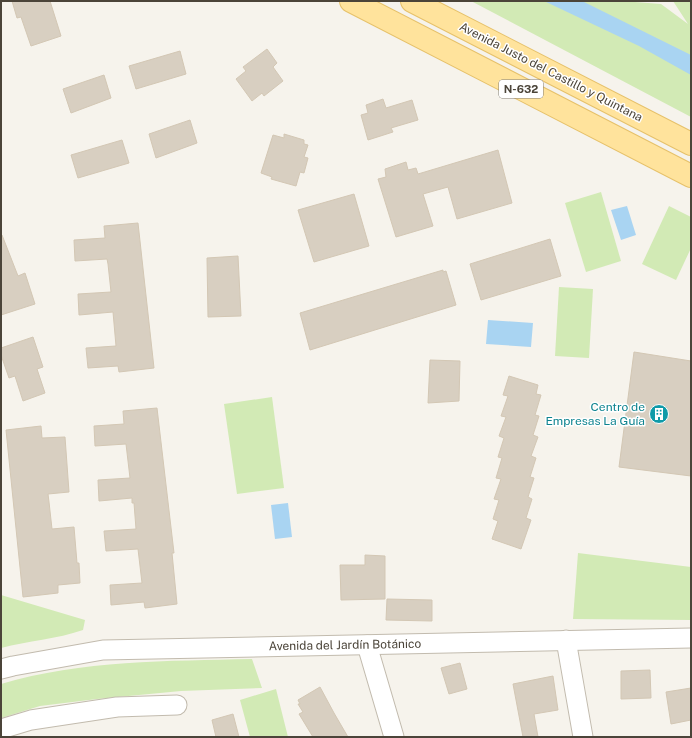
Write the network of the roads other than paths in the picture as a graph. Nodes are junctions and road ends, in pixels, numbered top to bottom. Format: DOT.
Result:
graph roads {
  1 [pos="351,1"];
  2 [pos="412,1"];
  3 [pos="691,144"];
  4 [pos="691,176"];
  5 [pos="691,638"];
  6 [pos="566,640"];
  7 [pos="367,645"];
  8 [pos="1,670"];
  9 [pos="177,705"];
  10 [pos="1,729"];
  11 [pos="394,737"];
  12 [pos="583,737"];
  1 -- 4 [label="main road, N-632"];
  2 -- 3 [label="main road, Avenida Justo del Castillo y Quintana / N-632"];
  5 -- 6 [label="street, Avenida del Jardín Botánico"];
  6 -- 7 [label="street, Avenida del Jardín Botánico"];
  6 -- 12 [label="street"];
  7 -- 8 [label="street, Avenida del Jardín Botánico"];
  7 -- 11 [label="street"];
  9 -- 10 [label="street"];
}
